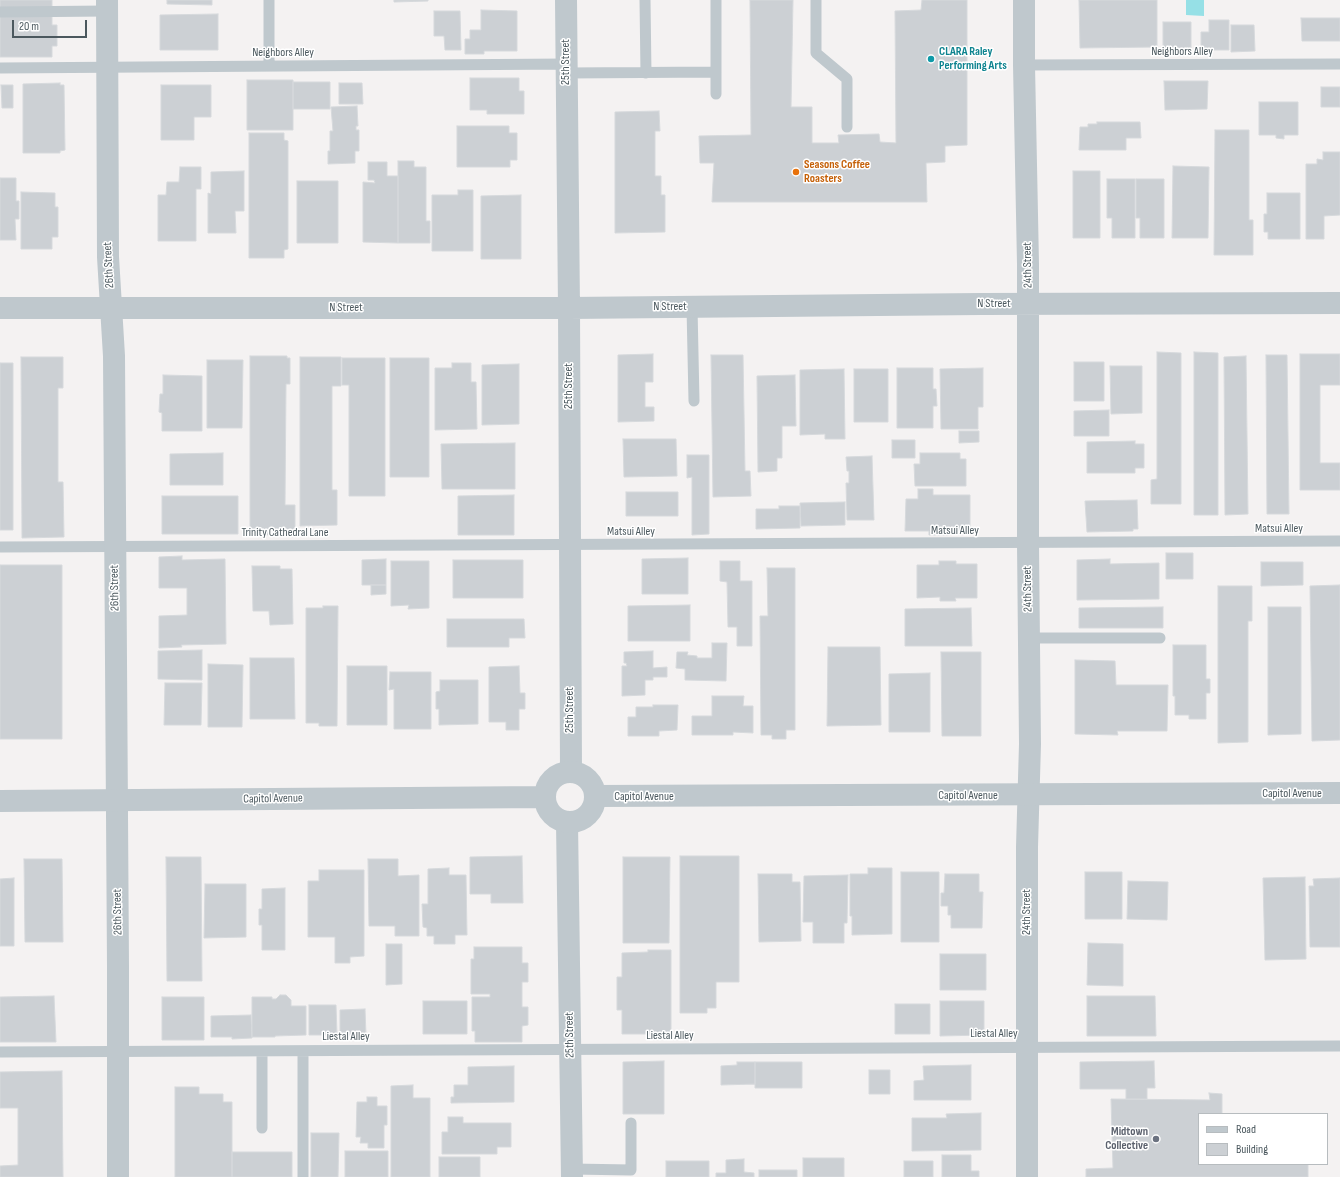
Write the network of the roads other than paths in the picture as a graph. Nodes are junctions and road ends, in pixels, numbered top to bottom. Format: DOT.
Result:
graph roads {
  1 [pos="269,0"];
  2 [pos="566,0"];
  3 [pos="645,0"];
  4 [pos="716,0"];
  5 [pos="816,0"];
  6 [pos="1024,0"];
  7 [pos="107,6"];
  8 [pos="0,12"];
  9 [pos="1340,64"];
  10 [pos="1024,65"];
  11 [pos="270,66"];
  12 [pos="0,68"];
  13 [pos="107,68"];
  14 [pos="567,69"];
  15 [pos="716,72"];
  16 [pos="646,73"];
  17 [pos="716,94"];
  18 [pos="847,127"];
  19 [pos="1340,303"];
  20 [pos="1028,304"];
  21 [pos="692,307"];
  22 [pos="0,308"];
  23 [pos="112,308"];
  24 [pos="569,308"];
  25 [pos="694,401"];
  26 [pos="1340,541"];
  27 [pos="1028,544"];
  28 [pos="570,545"];
  29 [pos="114,546"];
  30 [pos="0,548"];
  31 [pos="1029,638"];
  32 [pos="1160,638"];
  33 [pos="571,772"];
  34 [pos="1340,793"];
  35 [pos="1029,795"];
  36 [pos="596,796"];
  37 [pos="545,797"];
  38 [pos="0,801"];
  39 [pos="117,801"];
  40 [pos="567,822"];
  41 [pos="1340,1046"];
  42 [pos="1028,1047"];
  43 [pos="570,1050"];
  44 [pos="262,1051"];
  45 [pos="303,1051"];
  46 [pos="0,1052"];
  47 [pos="118,1052"];
  48 [pos="631,1123"];
  49 [pos="262,1128"];
  50 [pos="572,1173"];
  51 [pos="118,1177"];
  52 [pos="303,1177"];
  53 [pos="1027,1177"];
  1 -- 11 [label="lane"];
  2 -- 14 [label="street, 25th Street"];
  3 -- 16 [label="lane"];
  4 -- 15 [label="lane"];
  5 -- 18 [label="lane"];
  6 -- 10 [label="street, 24th Street"];
  7 -- 8 [label="lane"];
  7 -- 13 [label="street, 26th Street"];
  9 -- 10 [label="lane, Neighbors Alley"];
  10 -- 20 [label="street, 24th Street"];
  11 -- 13 [label="lane, Neighbors Alley"];
  11 -- 14 [label="lane, Neighbors Alley"];
  12 -- 13 [label="lane, Neighbors Alley"];
  13 -- 23 [label="street, 26th Street"];
  14 -- 16 [label="lane, Neighbors Alley"];
  14 -- 24 [label="street, 25th Street"];
  15 -- 16 [label="lane, Neighbors Alley"];
  15 -- 17 [label="lane"];
  19 -- 20 [label="street, N Street"];
  20 -- 21 [label="street, N Street"];
  20 -- 27 [label="street, 24th Street"];
  21 -- 24 [label="street, N Street"];
  21 -- 25 [label="lane"];
  22 -- 23 [label="street, N Street"];
  23 -- 24 [label="street, N Street"];
  23 -- 29 [label="street, 26th Street"];
  24 -- 28 [label="street, 25th Street"];
  26 -- 27 [label="lane, Matsui Alley"];
  27 -- 28 [label="lane, Matsui Alley"];
  27 -- 31 [label="street, 24th Street"];
  28 -- 29 [label="lane, Trinity Cathedral Lane"];
  28 -- 33 [label="street, 25th Street"];
  29 -- 30 [label="lane, Trinity Cathedral Lane"];
  29 -- 39 [label="street, 26th Street"];
  31 -- 32 [label="lane"];
  31 -- 35 [label="street, 24th Street"];
  33 -- 36 [label="street"];
  33 -- 37 [label="street"];
  34 -- 35 [label="street, Capitol Avenue"];
  35 -- 36 [label="street, Capitol Avenue"];
  35 -- 42 [label="street, 24th Street"];
  36 -- 40 [label="street"];
  37 -- 39 [label="street, Capitol Avenue"];
  37 -- 40 [label="street"];
  38 -- 39 [label="street, Capitol Avenue"];
  39 -- 47 [label="street, 26th Street"];
  40 -- 43 [label="street, 25th Street"];
  41 -- 42 [label="lane, Liestal Alley"];
  42 -- 43 [label="lane, Liestal Alley"];
  42 -- 53 [label="street, 24th Street"];
  43 -- 45 [label="lane, Liestal Alley"];
  43 -- 50 [label="street, 25th Street"];
  44 -- 45 [label="lane, Liestal Alley"];
  44 -- 47 [label="lane, Liestal Alley"];
  44 -- 49 [label="lane"];
  45 -- 52 [label="lane"];
  46 -- 47 [label="lane, Liestal Alley"];
  47 -- 51 [label="street, 26th Street"];
  48 -- 50 [label="lane"];
}
